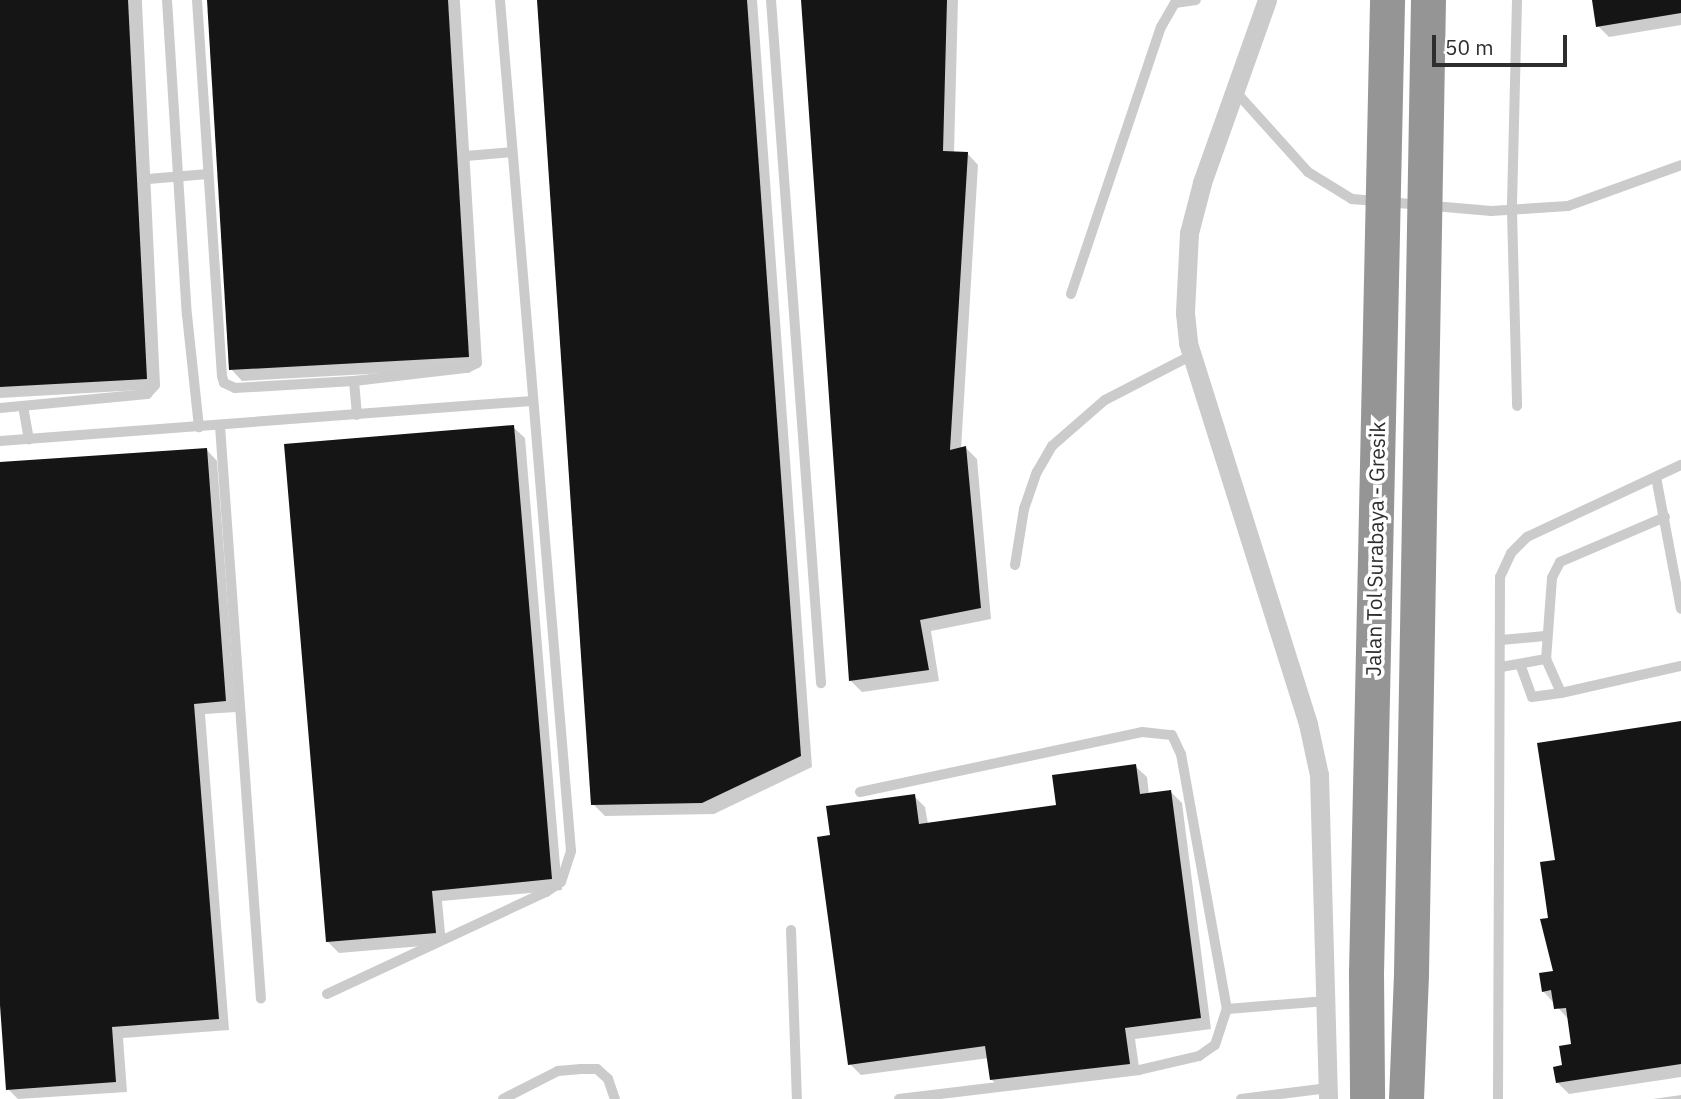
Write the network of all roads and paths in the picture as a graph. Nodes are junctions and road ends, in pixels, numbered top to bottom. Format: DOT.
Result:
graph roads {
  1 [pos="137,0"];
  2 [pos="167,0"];
  3 [pos="197,0"];
  4 [pos="455,0"];
  5 [pos="500,0"];
  6 [pos="771,0"];
  7 [pos="1196,0"];
  8 [pos="1267,0"];
  9 [pos="1387,0"];
  10 [pos="1428,0"];
  11 [pos="1517,0"];
  12 [pos="1236,92"];
  13 [pos="512,152"];
  14 [pos="466,156"];
  15 [pos="1681,164"];
  16 [pos="208,174"];
  17 [pos="178,177"];
  18 [pos="148,179"];
  19 [pos="1512,211"];
  20 [pos="1072,295"];
  21 [pos="1192,355"];
  22 [pos="354,381"];
  23 [pos="531,401"];
  24 [pos="23,406"];
  25 [pos="1517,406"];
  26 [pos="0,408"];
  27 [pos="357,415"];
  28 [pos="220,426"];
  29 [pos="199,428"];
  30 [pos="29,439"];
  31 [pos="0,441"];
  32 [pos="1681,465"];
  33 [pos="1656,477"];
  34 [pos="1665,517"];
  35 [pos="1015,565"];
  36 [pos="1681,609"];
  37 [pos="1545,636"];
  38 [pos="1501,640"];
  39 [pos="1546,659"];
  40 [pos="1520,664"];
  41 [pos="1681,666"];
  42 [pos="1501,667"];
  43 [pos="821,683"];
  44 [pos="1561,693"];
  45 [pos="860,792"];
  46 [pos="791,930"];
  47 [pos="327,994"];
  48 [pos="261,999"];
  49 [pos="1328,1001"];
  50 [pos="1227,1009"];
  51 [pos="1328,1093"];
  52 [pos="1255,1098"];
  53 [pos="503,1099"];
  54 [pos="615,1099"];
  55 [pos="797,1099"];
  56 [pos="899,1099"];
  57 [pos="1241,1099"];
  58 [pos="1367,1099"];
  59 [pos="1406,1099"];
  60 [pos="1498,1099"];
  1 -- 18 [label="lane"];
  2 -- 17 [label="lane"];
  3 -- 16 [label="lane"];
  4 -- 14 [label="lane"];
  5 -- 13 [label="lane"];
  6 -- 43 [label="lane"];
  7 -- 20 [label="lane"];
  8 -- 12 [label="street"];
  9 -- 58 [label="highway, Jalan Tol Surabaya - Gresik, bridge"];
  10 -- 59 [label="highway, Jalan Tol Surabaya - Gresik, bridge"];
  11 -- 19 [label="lane"];
  12 -- 19 [label="lane"];
  12 -- 21 [label="street"];
  13 -- 14 [label="lane"];
  13 -- 23 [label="lane"];
  14 -- 22 [label="lane"];
  15 -- 19 [label="lane"];
  16 -- 17 [label="lane"];
  16 -- 22 [label="lane"];
  17 -- 18 [label="lane"];
  17 -- 29 [label="lane"];
  18 -- 24 [label="lane"];
  19 -- 25 [label="lane"];
  21 -- 35 [label="lane"];
  21 -- 49 [label="street"];
  22 -- 27 [label="lane"];
  23 -- 27 [label="lane"];
  23 -- 47 [label="lane"];
  24 -- 26 [label="lane"];
  24 -- 30 [label="lane"];
  27 -- 28 [label="lane"];
  28 -- 29 [label="lane"];
  28 -- 48 [label="lane"];
  29 -- 30 [label="lane"];
  30 -- 31 [label="lane"];
  32 -- 33 [label="lane"];
  33 -- 34 [label="lane"];
  33 -- 38 [label="lane"];
  34 -- 36 [label="lane"];
  34 -- 37 [label="lane"];
  37 -- 38 [label="lane"];
  37 -- 39 [label="lane"];
  38 -- 42 [label="lane"];
  39 -- 40 [label="lane"];
  39 -- 44 [label="lane"];
  40 -- 42 [label="lane"];
  40 -- 44 [label="lane"];
  41 -- 44 [label="lane"];
  42 -- 60 [label="lane"];
  45 -- 50 [label="lane"];
  46 -- 55 [label="lane"];
  49 -- 50 [label="lane"];
  49 -- 51 [label="street"];
  50 -- 56 [label="lane"];
  51 -- 52 [label="lane"];
  52 -- 57 [label="lane"];
  53 -- 54 [label="lane"];
}
